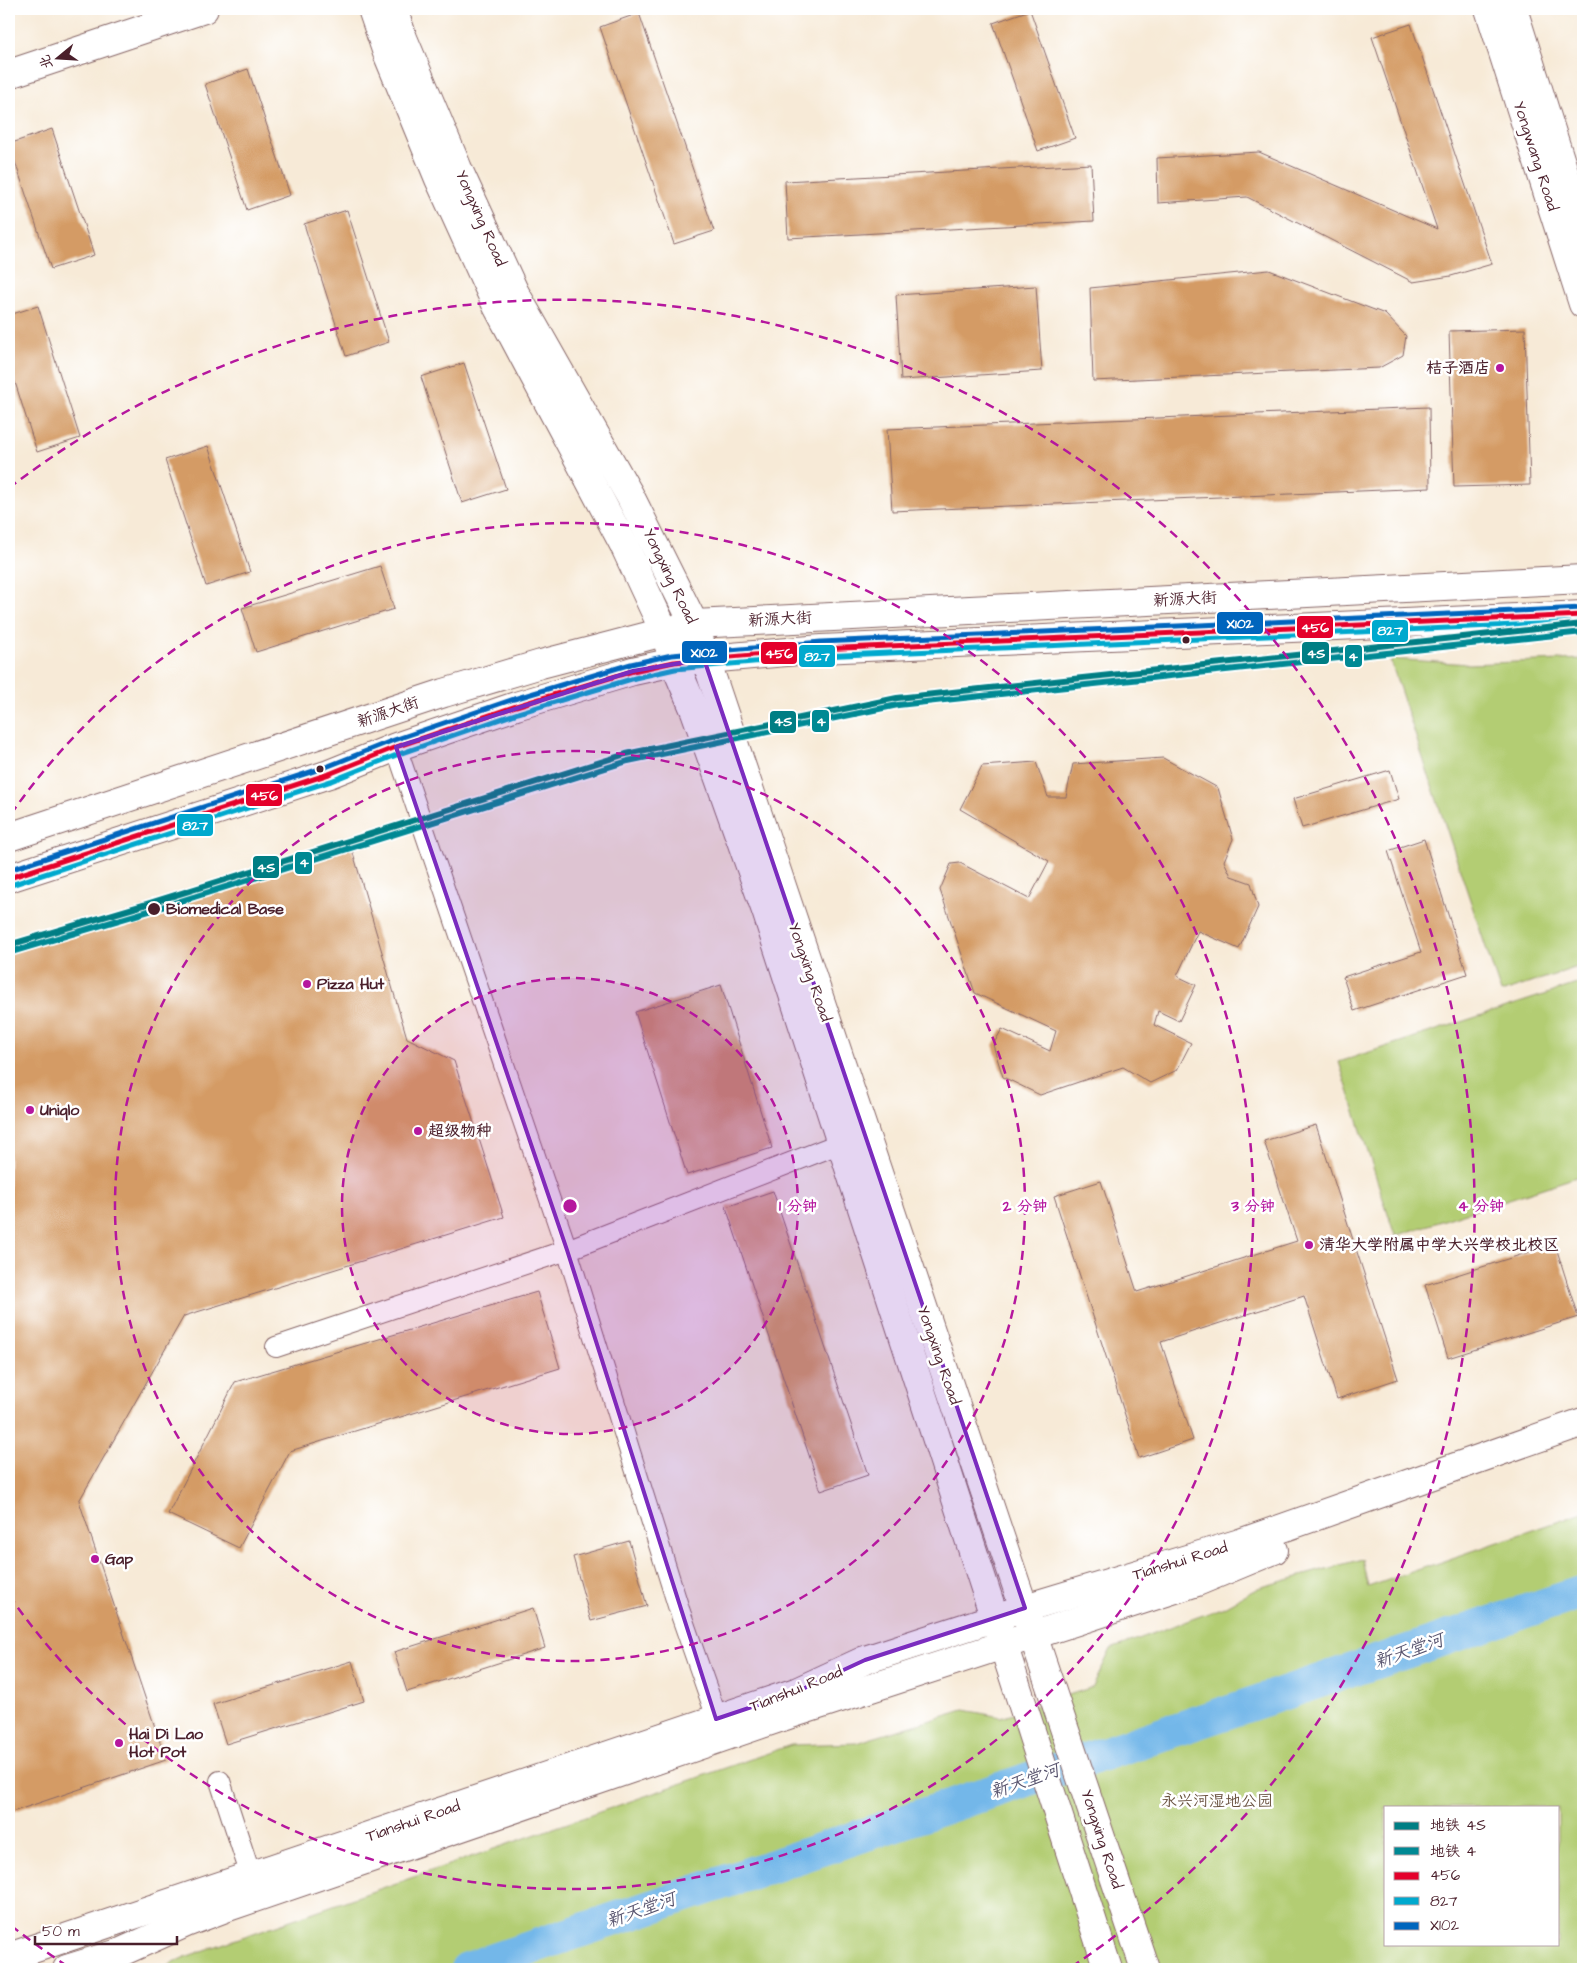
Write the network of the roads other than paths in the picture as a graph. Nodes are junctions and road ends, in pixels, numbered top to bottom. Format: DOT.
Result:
graph roads {
  1 [pos="204,9"];
  2 [pos="372,9"];
  3 [pos="393,9"];
  4 [pos="1489,9"];
  5 [pos="1512,9"];
  6 [pos="9,74"];
  7 [pos="1583,232"];
  8 [pos="1583,304"];
  9 [pos="1583,579"];
  10 [pos="1583,615"];
  11 [pos="694,624"];
  12 [pos="664,633"];
  13 [pos="704,659"];
  14 [pos="674,662"];
  15 [pos="396,747"];
  16 [pos="9,837"];
  17 [pos="9,878"];
  18 [pos="841,1142"];
  19 [pos="566,1250"];
  20 [pos="276,1347"];
  21 [pos="1583,1422"];
  22 [pos="1583,1442"];
  23 [pos="1025,1608"];
  24 [pos="995,1618"];
  25 [pos="1034,1635"];
  26 [pos="1004,1644"];
  27 [pos="717,1719"];
  28 [pos="220,1781"];
  29 [pos="251,1876"];
  30 [pos="9,1957"];
  31 [pos="67,1969"];
  32 [pos="1108,1969"];
  33 [pos="1145,1969"];
  1 -- 6 [label="main road"];
  2 -- 12 [label="main road, Yongxing Road"];
  3 -- 11 [label="main road, Yongxing Road"];
  4 -- 8 [label="main road, Yongwang Road"];
  5 -- 7 [label="main road, Yongwang Road"];
  9 -- 11 [label="main road, 新源大街"];
  10 -- 13 [label="main road, 新源大街"];
  11 -- 12 [label="main road, 新源大街"];
  11 -- 13 [label="main road, Yongxing Road"];
  12 -- 14 [label="main road, Yongxing Road"];
  12 -- 16 [label="main road, 新源大街"];
  13 -- 14 [label="main road, 新源大街"];
  13 -- 23 [label="main road, Yongxing Road"];
  14 -- 15 [label="main road, 新源大街"];
  14 -- 18 [label="main road, Yongxing Road"];
  15 -- 17 [label="main road, 新源大街"];
  15 -- 19 [label="street"];
  18 -- 19 [label="street"];
  18 -- 24 [label="main road, Yongxing Road"];
  19 -- 20 [label="street"];
  19 -- 27 [label="street"];
  21 -- 23 [label="main road, Tianshui Road"];
  22 -- 25 [label="main road, Tianshui Road"];
  23 -- 24 [label="main road, Tianshui Road"];
  23 -- 25 [label="main road, Yongxing Road"];
  24 -- 26 [label="main road, Yongxing Road"];
  24 -- 27 [label="main road, Tianshui Road"];
  25 -- 26 [label="main road, Tianshui Road"];
  25 -- 33 [label="main road, Yongxing Road"];
  26 -- 31 [label="main road, Tianshui Road"];
  26 -- 32 [label="main road, Yongxing Road"];
  27 -- 29 [label="main road, Tianshui Road"];
  28 -- 29 [label="street"];
  29 -- 30 [label="main road, Tianshui Road"];
}
